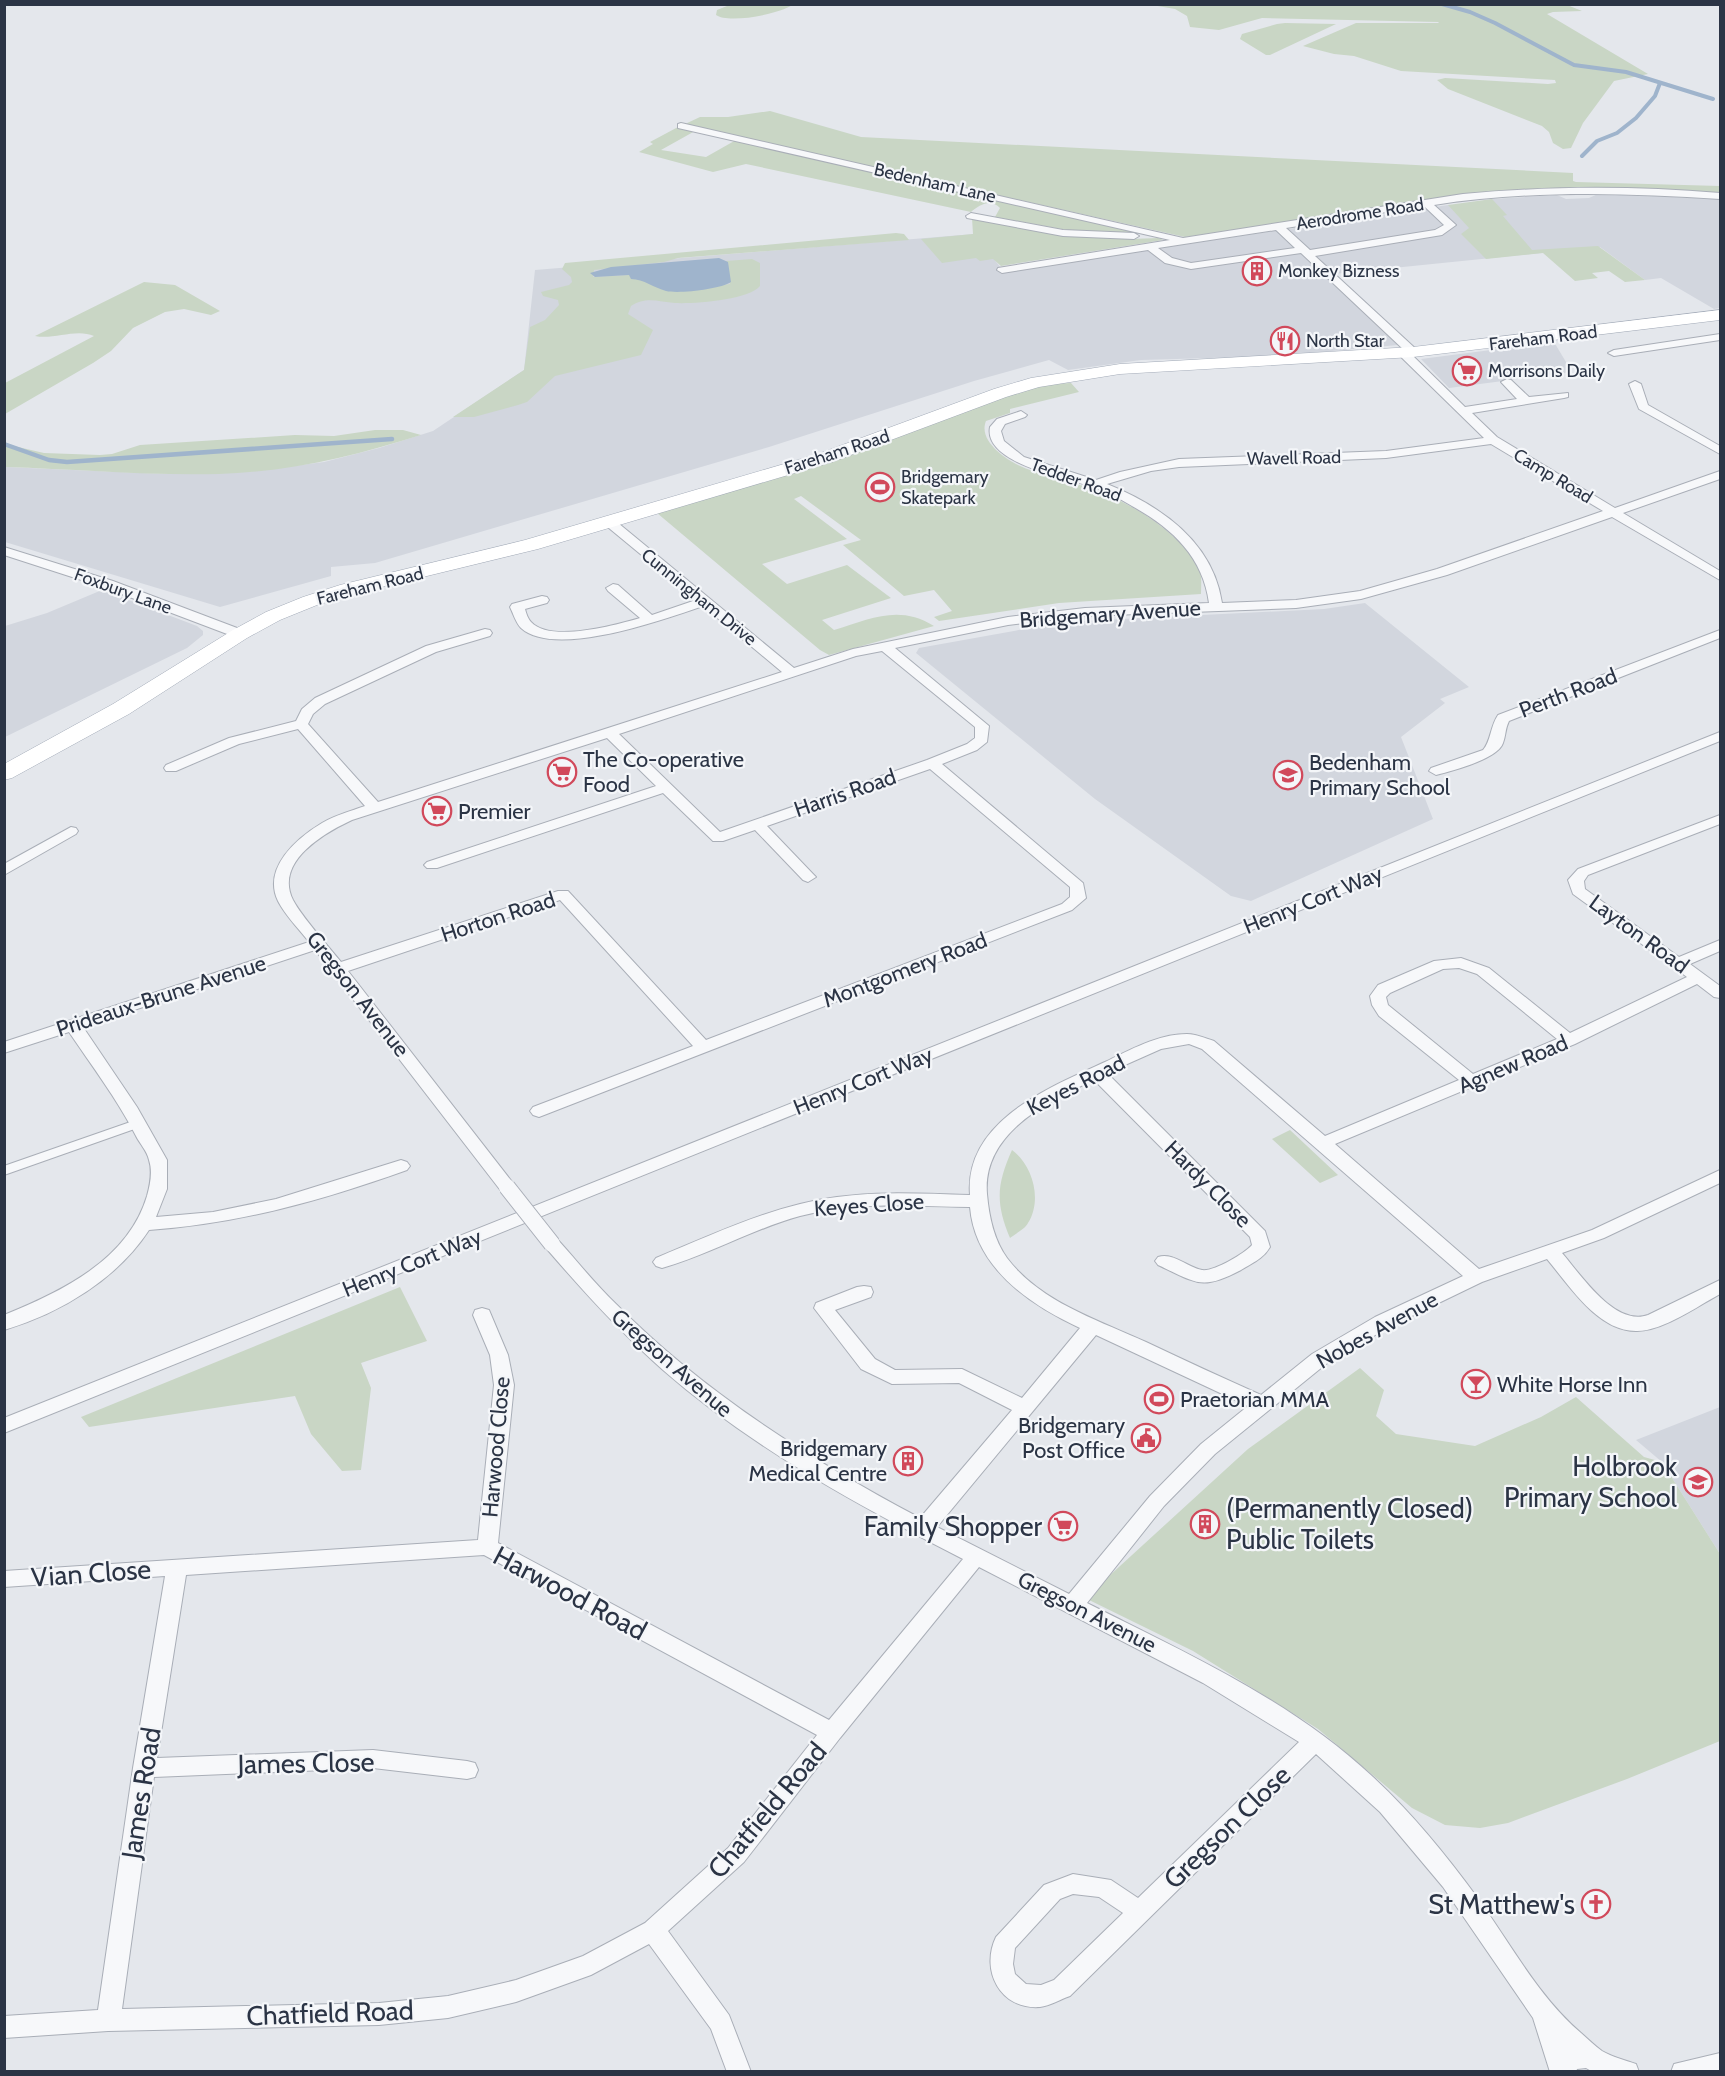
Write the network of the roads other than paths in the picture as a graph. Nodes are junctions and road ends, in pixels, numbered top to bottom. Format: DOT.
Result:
graph roads {
  1 [pos="681,126"];
  2 [pos="1720,195"];
  3 [pos="1426,203"];
  4 [pos="971,216"];
  5 [pos="1279,227"];
  6 [pos="1165,236"];
  7 [pos="1188,241"];
  8 [pos="1151,247"];
  9 [pos="1305,252"];
  10 [pos="1002,270"];
  11 [pos="1720,315"];
  12 [pos="1720,337"];
  13 [pos="1408,353"];
  14 [pos="1614,353"];
  15 [pos="1507,382"];
  16 [pos="1635,384"];
  17 [pos="1564,395"];
  18 [pos="1526,401"];
  19 [pos="1461,411"];
  20 [pos="1021,416"];
  21 [pos="1493,440"];
  22 [pos="1720,451"];
  23 [pos="1720,475"];
  24 [pos="1097,484"];
  25 [pos="1613,511"];
  26 [pos="608,522"];
  27 [pos="4,551"];
  28 [pos="1720,576"];
  29 [pos="613,588"];
  30 [pos="542,600"];
  31 [pos="704,602"];
  32 [pos="1216,608"];
  33 [pos="649,619"];
  34 [pos="485,633"];
  35 [pos="240,634"];
  36 [pos="1720,634"];
  37 [pos="884,646"];
  38 [pos="791,672"];
  39 [pos="301,724"];
  40 [pos="609,732"];
  41 [pos="1720,736"];
  42 [pos="932,763"];
  43 [pos="171,768"];
  44 [pos="1436,771"];
  45 [pos="4,773"];
  46 [pos="667,787"];
  47 [pos="375,808"];
  48 [pos="1720,819"];
  49 [pos="757,824"];
  50 [pos="71,831"];
  51 [pos="432,866"];
  52 [pos="4,871"];
  53 [pos="808,877"];
  54 [pos="318,944"];
  55 [pos="1720,945"];
  56 [pos="1678,963"];
  57 [pos="338,969"];
  58 [pos="1699,977"];
  59 [pos="1720,992"];
  60 [pos="73,1025"];
  61 [pos="1569,1040"];
  62 [pos="4,1048"];
  63 [pos="704,1048"];
  64 [pos="1096,1072"];
  65 [pos="1471,1081"];
  66 [pos="539,1111"];
  67 [pos="139,1123"];
  68 [pos="1323,1143"];
  69 [pos="401,1166"];
  70 [pos="4,1171"];
  71 [pos="1720,1176"];
  72 [pos="977,1201"];
  73 [pos="146,1224"];
  74 [pos="1550,1251"];
  75 [pos="1164,1261"];
  76 [pos="662,1262"];
  77 [pos="1476,1277"];
  78 [pos="1720,1286"];
  79 [pos="864,1292"];
  80 [pos="482,1315"];
  81 [pos="4,1323"];
  82 [pos="1093,1326"];
  83 [pos="1265,1405"];
  84 [pos="1025,1408"];
  85 [pos="4,1426"];
  86 [pos="923,1528"];
  87 [pos="487,1547"];
  88 [pos="976,1556"];
  89 [pos="177,1567"];
  90 [pos="4,1579"];
  91 [pos="1073,1605"];
  92 [pos="832,1732"];
  93 [pos="1315,1741"];
  94 [pos="144,1768"];
  95 [pos="467,1770"];
  96 [pos="1140,1912"];
  97 [pos="652,1930"];
  98 [pos="1542,2012"];
  99 [pos="108,2020"];
  100 [pos="4,2027"];
  101 [pos="1600,2063"];
  102 [pos="1720,2064"];
  103 [pos="739,2072"];
  104 [pos="1562,2072"];
  105 [pos="1627,2072"];
  106 [pos="1683,2072"];
  1 -- 6 [label="street, Bedenham Lane"];
  2 -- 3 [label="street, Aerodrome Road"];
  3 -- 5 [label="street, Aerodrome Road"];
  3 -- 9 [label="street"];
  4 -- 6 [label="street"];
  5 -- 7 [label="street, Aerodrome Road"];
  5 -- 9 [label="street"];
  6 -- 7 [label="street, Bedenham Lane"];
  7 -- 8 [label="street, Aerodrome Road"];
  8 -- 9 [label="street"];
  8 -- 10 [label="street, Aerodrome Road"];
  9 -- 13 [label="street"];
  11 -- 13 [label="main road, Fareham Road"];
  12 -- 14 [label="street"];
  13 -- 19 [label="street, Camp Road"];
  13 -- 26 [label="main road, Fareham Road"];
  15 -- 18 [label="street"];
  16 -- 22 [label="street"];
  17 -- 18 [label="street"];
  18 -- 19 [label="street"];
  19 -- 21 [label="street, Camp Road"];
  20 -- 24 [label="street, Tedder Road"];
  21 -- 24 [label="street, Wavell Road"];
  21 -- 25 [label="street, Camp Road"];
  23 -- 25 [label="street, Bridgemary Avenue"];
  24 -- 32 [label="street, Tedder Road"];
  25 -- 28 [label="street, Camp Road"];
  25 -- 32 [label="street, Bridgemary Avenue"];
  26 -- 31 [label="street, Cunningham Drive"];
  26 -- 35 [label="main road, Fareham Road"];
  27 -- 35 [label="street, Foxbury Lane"];
  29 -- 33 [label="street"];
  30 -- 33 [label="street"];
  31 -- 33 [label="street"];
  31 -- 38 [label="street, Cunningham Drive"];
  32 -- 37 [label="street, Bridgemary Avenue"];
  34 -- 39 [label="street"];
  35 -- 45 [label="main road, Fareham Road"];
  36 -- 44 [label="street, Perth Road"];
  37 -- 38 [label="street, Bridgemary Avenue"];
  37 -- 42 [label="street, Harris Road"];
  38 -- 40 [label="street, Bridgemary Avenue"];
  39 -- 43 [label="street"];
  39 -- 47 [label="street"];
  40 -- 46 [label="street, Harris Road"];
  40 -- 47 [label="street, Gregson Avenue"];
  41 -- 85 [label="street, Henry Cort Way"];
  42 -- 49 [label="street, Harris Road"];
  42 -- 63 [label="street, Montgomery Road"];
  46 -- 49 [label="street, Harris Road"];
  46 -- 51 [label="street"];
  47 -- 54 [label="street, Gregson Avenue"];
  48 -- 56 [label="street, Layton Road"];
  49 -- 53 [label="street"];
  50 -- 52 [label="street"];
  54 -- 57 [label="street, Gregson Avenue"];
  54 -- 60 [label="street, Prideaux-Brune Avenue"];
  55 -- 56 [label="street"];
  56 -- 58 [label="street, Layton Road"];
  57 -- 63 [label="street, Horton Road"];
  57 -- 86 [label="street, Gregson Avenue, bridge"];
  58 -- 59 [label="street, Layton Road"];
  58 -- 61 [label="street, Agnew Road"];
  60 -- 62 [label="street, Prideaux-Brune Avenue"];
  60 -- 67 [label="street"];
  61 -- 65 [label="street, Agnew Road"];
  61 -- 65 [label="street"];
  63 -- 66 [label="street, Montgomery Road"];
  64 -- 68 [label="street, Keyes Road"];
  64 -- 72 [label="street, Keyes Road"];
  64 -- 75 [label="street, Hardy Close"];
  65 -- 68 [label="street, Agnew Road"];
  67 -- 70 [label="street"];
  67 -- 73 [label="street"];
  68 -- 77 [label="street, Keyes Road"];
  69 -- 73 [label="street"];
  71 -- 74 [label="street, Nobes Avenue"];
  72 -- 76 [label="street, Keyes Close"];
  72 -- 82 [label="street, Keyes Road"];
  73 -- 81 [label="street"];
  74 -- 77 [label="street, Nobes Avenue"];
  74 -- 78 [label="street"];
  77 -- 83 [label="street, Nobes Avenue"];
  79 -- 84 [label="street"];
  80 -- 87 [label="street, Harwood Close"];
  82 -- 83 [label="street, Keyes Road"];
  82 -- 84 [label="street"];
  83 -- 91 [label="street, Nobes Avenue"];
  84 -- 86 [label="street"];
  86 -- 88 [label="street, Gregson Avenue"];
  87 -- 89 [label="street, Harwood Road"];
  87 -- 92 [label="street, Harwood Road"];
  88 -- 91 [label="street, Gregson Avenue"];
  88 -- 92 [label="street, Chatfield Road"];
  89 -- 90 [label="street, Vian Close"];
  89 -- 94 [label="street, James Road"];
  91 -- 93 [label="street, Gregson Avenue"];
  92 -- 97 [label="street, Chatfield Road"];
  93 -- 96 [label="street, Gregson Close"];
  93 -- 98 [label="street, Gregson Avenue"];
  94 -- 95 [label="street, James Close"];
  94 -- 99 [label="street, James Road"];
  96 -- 96 [label="street, Gregson Close"];
  97 -- 99 [label="street, Chatfield Road"];
  97 -- 103 [label="street"];
  98 -- 101 [label="street, Gregson Avenue"];
  98 -- 104 [label="street, Gregson Avenue"];
  99 -- 100 [label="street, Chatfield Road"];
  101 -- 104 [label="street"];
  101 -- 105 [label="street"];
  102 -- 106 [label="street"];
}
